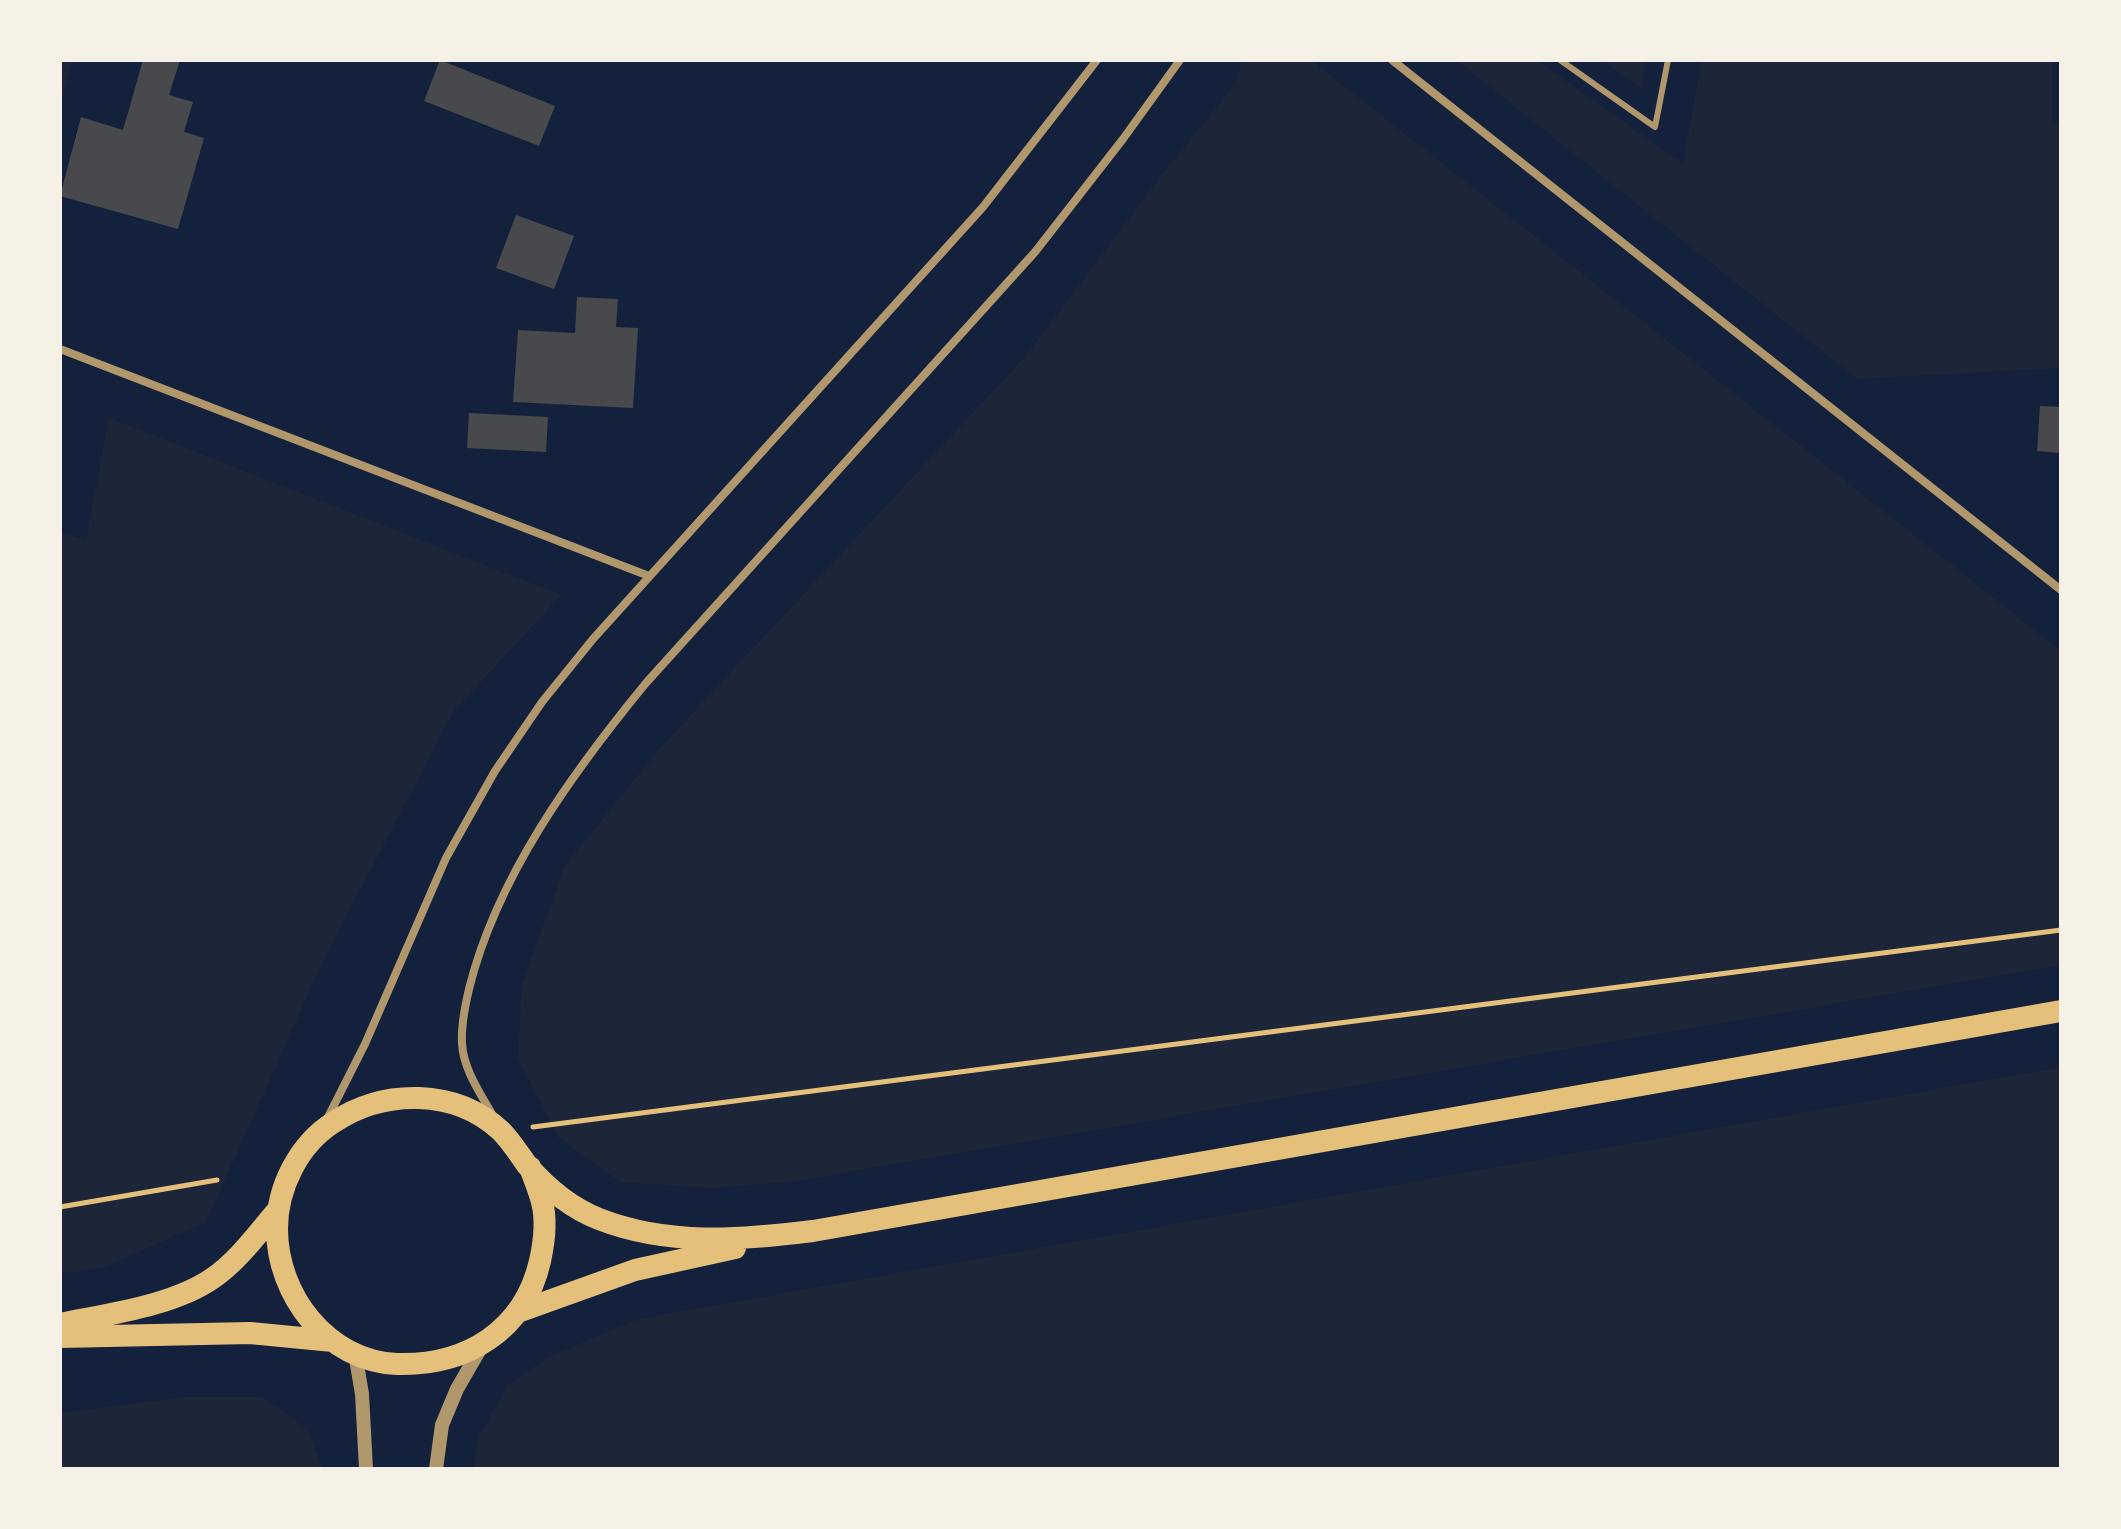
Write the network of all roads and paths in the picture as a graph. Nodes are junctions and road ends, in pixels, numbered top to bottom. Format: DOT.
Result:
graph roads {
  1 [pos="1097,60"];
  2 [pos="1180,60"];
  3 [pos="1392,60"];
  4 [pos="1560,60"];
  5 [pos="1668,60"];
  6 [pos="60,349"];
  7 [pos="649,576"];
  8 [pos="2061,590"];
  9 [pos="2061,930"];
  10 [pos="2061,1011"];
  11 [pos="321,1130"];
  12 [pos="501,1131"];
  13 [pos="530,1167"];
  14 [pos="217,1180"];
  15 [pos="60,1207"];
  16 [pos="277,1211"];
  17 [pos="813,1231"];
  18 [pos="518,1312"];
  19 [pos="60,1324"];
  20 [pos="60,1337"];
  21 [pos="333,1341"];
  22 [pos="483,1344"];
  23 [pos="355,1353"];
  24 [pos="366,1469"];
  25 [pos="436,1469"];
  1 -- 7 [label="street"];
  2 -- 12 [label="street"];
  3 -- 8 [label="street"];
  4 -- 5 [label="lane"];
  6 -- 7 [label="street"];
  7 -- 11 [label="street"];
  9 -- 12 [label="path"];
  10 -- 17 [label="highway"];
  11 -- 12 [label="highway"];
  11 -- 16 [label="highway"];
  12 -- 13 [label="highway"];
  13 -- 17 [label="highway"];
  13 -- 18 [label="highway"];
  14 -- 15 [label="path"];
  16 -- 19 [label="highway"];
  16 -- 21 [label="highway"];
  17 -- 18 [label="highway"];
  18 -- 22 [label="highway"];
  20 -- 21 [label="highway"];
  21 -- 23 [label="highway"];
  22 -- 23 [label="highway"];
  22 -- 25 [label="street"];
  23 -- 24 [label="street"];
}
